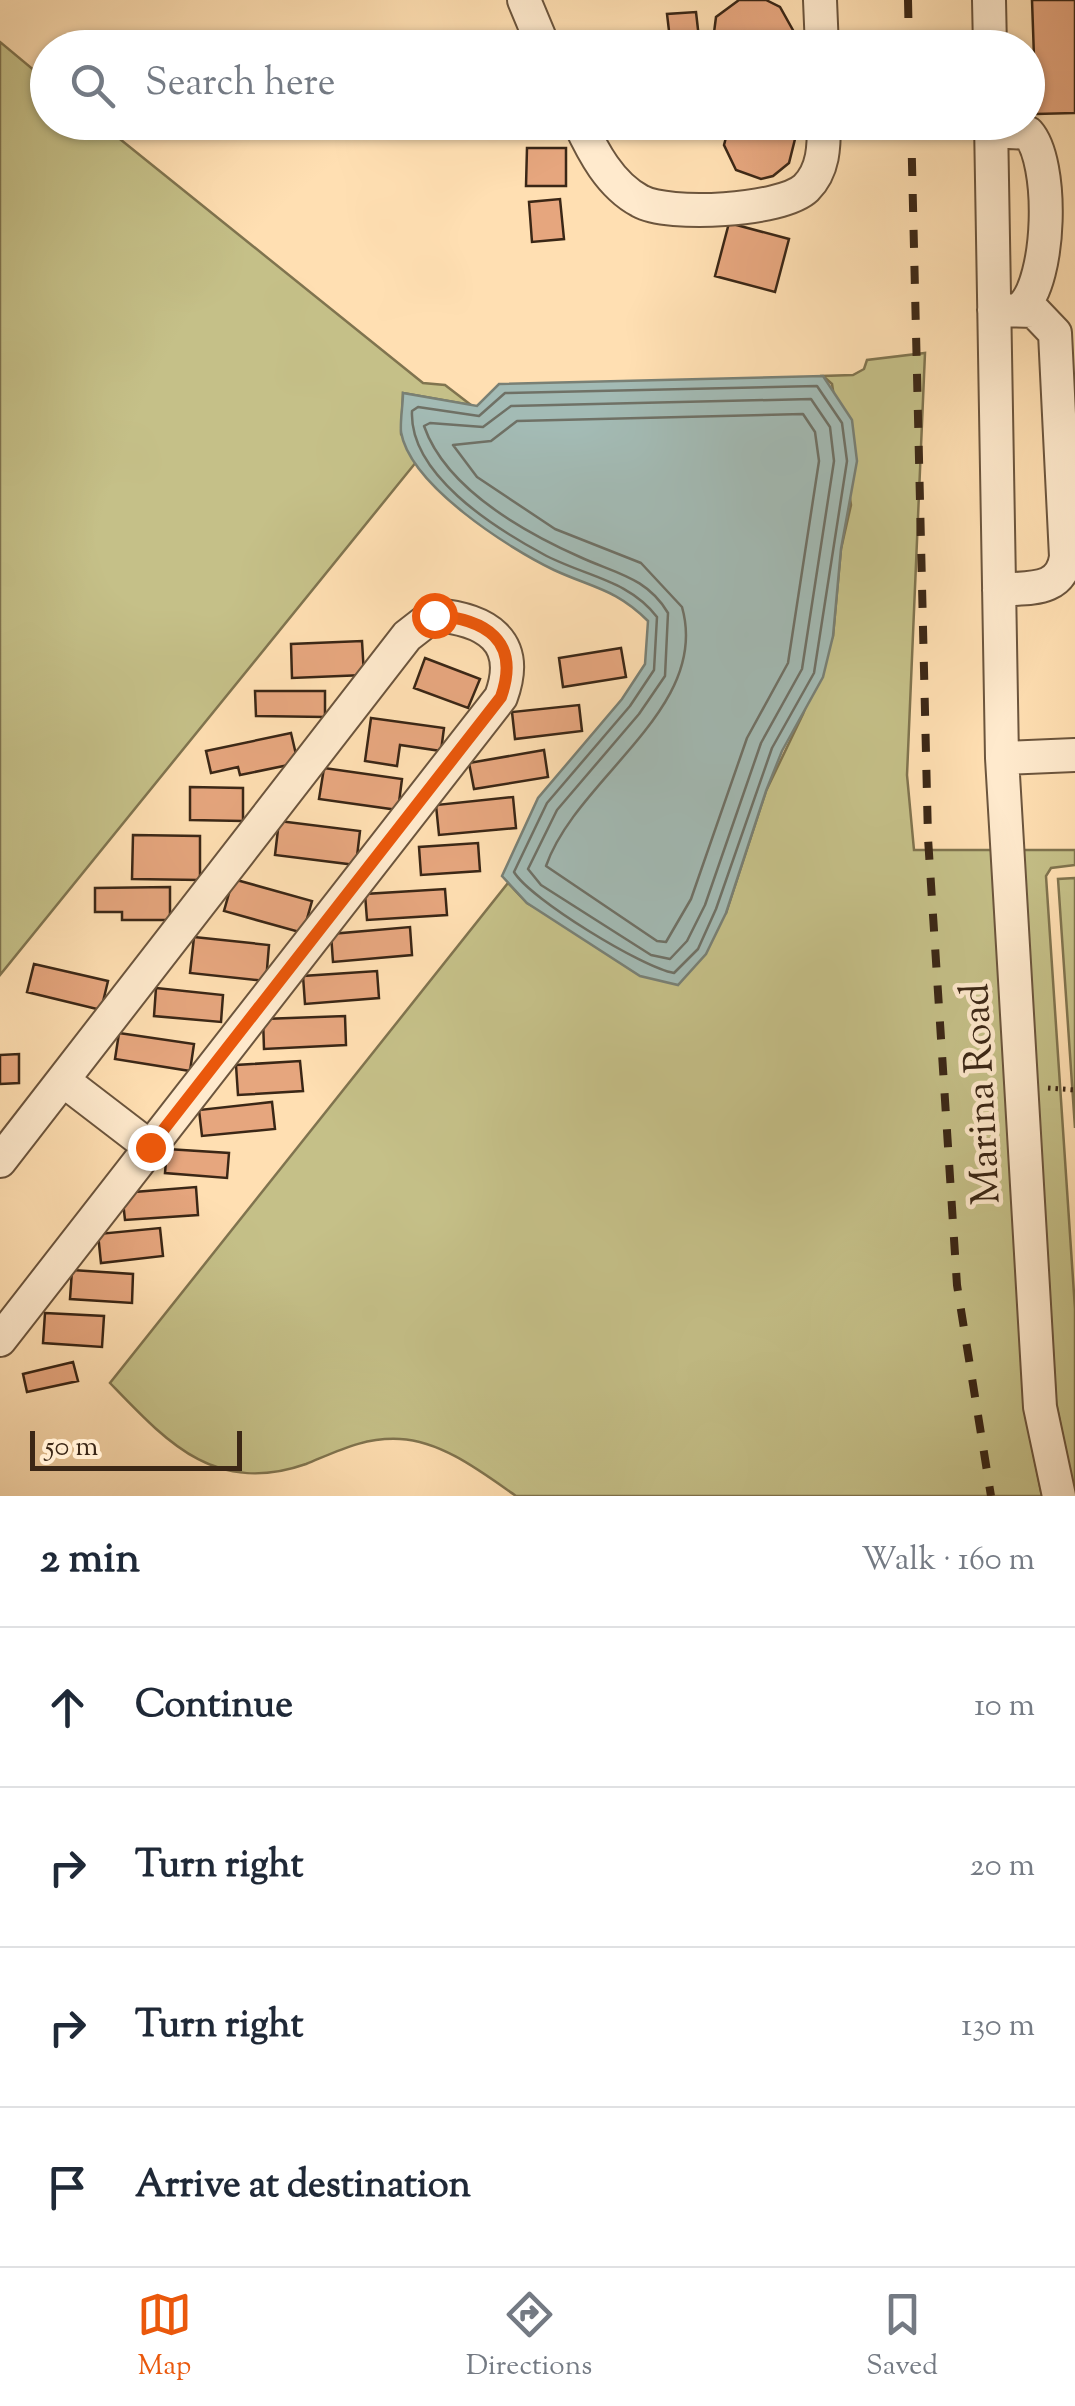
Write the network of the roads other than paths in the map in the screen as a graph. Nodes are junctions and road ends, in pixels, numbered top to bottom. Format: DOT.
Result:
graph roads {
  1 [pos="524,0"];
  2 [pos="820,0"];
  3 [pos="989,0"];
  4 [pos="536,30"];
  5 [pos="821,30"];
  6 [pos="990,30"];
  7 [pos="590,140"];
  8 [pos="824,140"];
  9 [pos="992,140"];
  10 [pos="1034,140"];
  11 [pos="1008,309"];
  12 [pos="999,590"];
  13 [pos="1075,755"];
  14 [pos="1002,758"];
  15 [pos="64,1081"];
  16 [pos="150,1147"];
  17 [pos="0,1161"];
  18 [pos="0,1340"];
  19 [pos="1058,1496"];
  1 -- 4 [label="street"];
  2 -- 5 [label="street"];
  3 -- 6 [label="street"];
  7 -- 8 [label="street"];
  9 -- 11 [label="street, Marina Road"];
  10 -- 11 [label="street"];
  11 -- 12 [label="street, Marina Road"];
  11 -- 12 [label="street"];
  12 -- 14 [label="street, Marina Road"];
  13 -- 14 [label="street"];
  14 -- 19 [label="street, Marina Road"];
  15 -- 16 [label="street"];
  15 -- 16 [label="street"];
  15 -- 17 [label="street"];
  16 -- 18 [label="street"];
}
